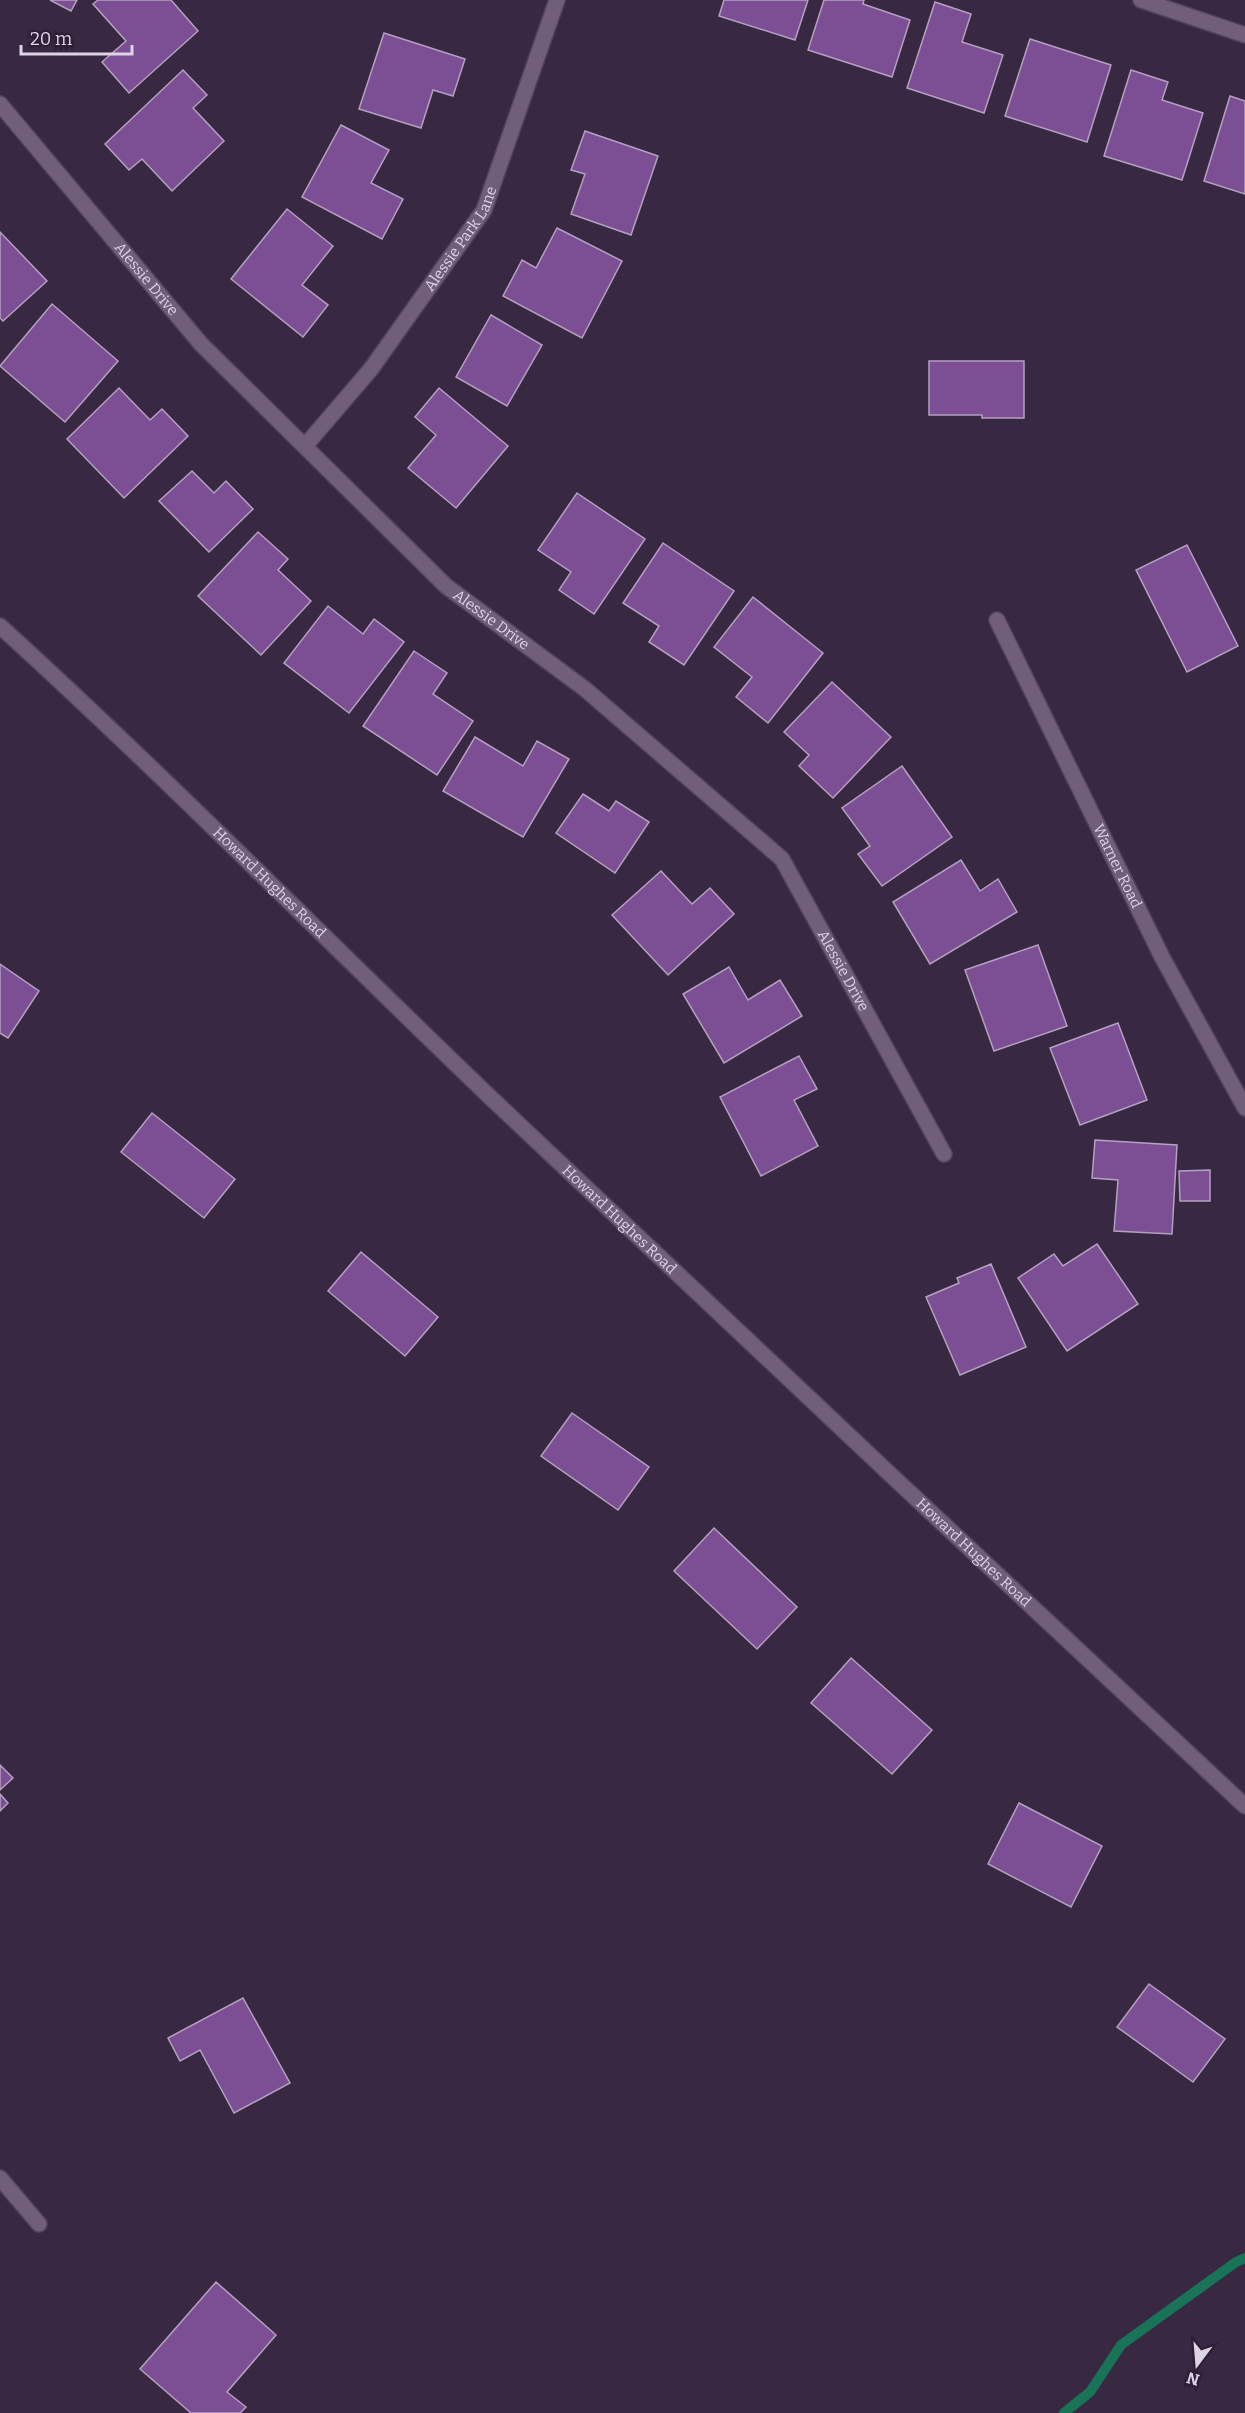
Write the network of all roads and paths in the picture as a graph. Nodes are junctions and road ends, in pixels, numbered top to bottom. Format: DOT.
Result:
graph roads {
  1 [pos="557,0"];
  2 [pos="1142,0"];
  3 [pos="1245,35"];
  4 [pos="0,104"];
  5 [pos="305,446"];
  6 [pos="997,620"];
  7 [pos="0,626"];
  8 [pos="1245,1108"];
  9 [pos="944,1154"];
  10 [pos="1245,1806"];
  11 [pos="0,2178"];
  12 [pos="39,2224"];
  1 -- 5 [label="street, Alessie Park Lane"];
  2 -- 3 [label="street"];
  4 -- 5 [label="street, Alessie Drive"];
  5 -- 9 [label="street, Alessie Drive"];
  6 -- 8 [label="street, Warner Road"];
  7 -- 10 [label="street, Howard Hughes Road"];
  11 -- 12 [label="street"];
}
